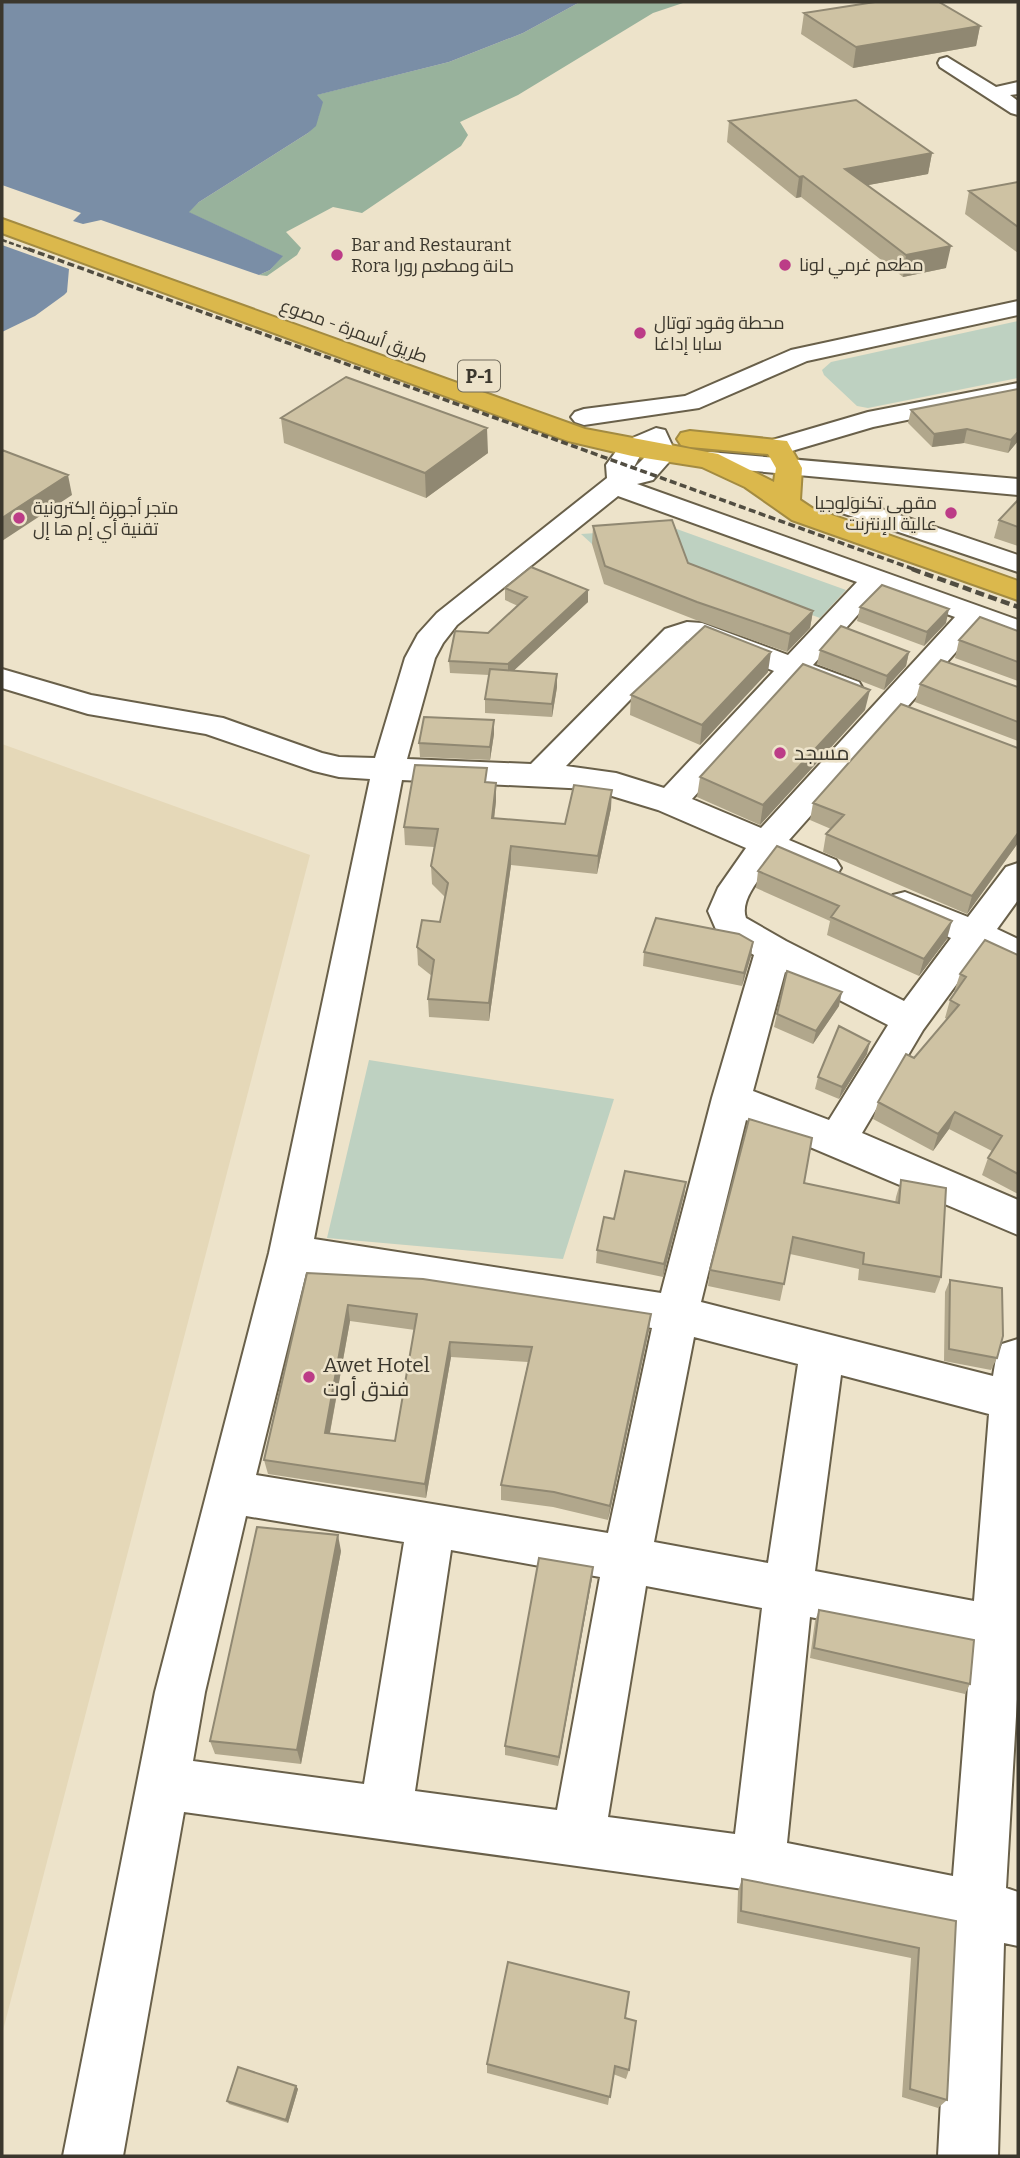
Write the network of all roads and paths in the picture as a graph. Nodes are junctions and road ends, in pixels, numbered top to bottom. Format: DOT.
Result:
graph roads {
  1 [pos="947,64"];
  2 [pos="1018,88"];
  3 [pos="993,93"];
  4 [pos="1018,108"];
  5 [pos="2,204"];
  6 [pos="2,226"];
  7 [pos="1018,308"];
  8 [pos="471,373"];
  9 [pos="447,388"];
  10 [pos="1018,390"];
  11 [pos="584,418"];
  12 [pos="660,445"];
  13 [pos="783,457"];
  14 [pos="709,460"];
  15 [pos="1018,466"];
  16 [pos="622,471"];
  17 [pos="1018,487"];
  18 [pos="786,505"];
  19 [pos="852,507"];
  20 [pos="1018,564"];
  21 [pos="876,578"];
  22 [pos="1018,591"];
  23 [pos="974,614"];
  24 [pos="1018,630"];
  25 [pos="795,667"];
  26 [pos="2,678"];
  27 [pos="903,711"];
  28 [pos="388,770"];
  29 [pos="539,775"];
  30 [pos="670,802"];
  31 [pos="767,843"];
  32 [pos="1018,875"];
  33 [pos="973,934"];
  34 [pos="773,950"];
  35 [pos="1018,953"];
  36 [pos="910,1020"];
  37 [pos="731,1098"];
  38 [pos="838,1140"];
  39 [pos="1018,1218"];
  40 [pos="290,1253"];
  41 [pos="677,1314"];
  42 [pos="822,1351"];
  43 [pos="1016,1387"];
  44 [pos="228,1492"];
  45 [pos="431,1525"];
  46 [pos="626,1560"];
  47 [pos="788,1591"];
  48 [pos="1008,1631"];
  49 [pos="165,1783"];
  50 [pos="386,1813"];
  51 [pos="578,1840"];
  52 [pos="758,1864"];
  53 [pos="998,1913"];
  54 [pos="93,2156"];
  55 [pos="968,2156"];
  1 -- 3 [label="street"];
  2 -- 3 [label="street"];
  3 -- 4 [label="street"];
  5 -- 8 [label="highway, طريق أسمرة - مصوع / P-1"];
  6 -- 9 [label="highway, P-1"];
  7 -- 11 [label="street"];
  8 -- 9 [label="highway"];
  8 -- 11 [label="highway, طريق أسمرة - مصوع / P-1"];
  9 -- 16 [label="highway, P-1"];
  10 -- 13 [label="street"];
  11 -- 12 [label="highway, طريق أسمرة - مصوع / P-1"];
  12 -- 13 [label="highway, طريق أسمرة - مصوع / P-1"];
  12 -- 14 [label="highway, P-1"];
  12 -- 16 [label="street"];
  13 -- 14 [label="street"];
  13 -- 15 [label="street"];
  13 -- 17 [label="street"];
  13 -- 18 [label="highway"];
  14 -- 18 [label="highway, P-1"];
  16 -- 21 [label="street"];
  16 -- 28 [label="street"];
  18 -- 22 [label="highway, P-1"];
  19 -- 20 [label="street"];
  21 -- 23 [label="street"];
  21 -- 25 [label="street"];
  23 -- 24 [label="street"];
  23 -- 27 [label="street"];
  25 -- 27 [label="street"];
  25 -- 29 [label="street"];
  25 -- 30 [label="street"];
  26 -- 28 [label="street"];
  27 -- 31 [label="street"];
  28 -- 29 [label="street"];
  28 -- 40 [label="street"];
  29 -- 30 [label="street"];
  30 -- 31 [label="street"];
  31 -- 33 [label="street"];
  31 -- 34 [label="street"];
  32 -- 33 [label="street"];
  33 -- 35 [label="street"];
  33 -- 36 [label="street"];
  34 -- 36 [label="street"];
  34 -- 37 [label="street"];
  36 -- 38 [label="street"];
  37 -- 38 [label="street"];
  37 -- 41 [label="street"];
  38 -- 39 [label="street"];
  40 -- 41 [label="street"];
  40 -- 44 [label="street"];
  41 -- 42 [label="street"];
  41 -- 46 [label="street"];
  42 -- 43 [label="street"];
  42 -- 47 [label="street"];
  43 -- 48 [label="street"];
  44 -- 45 [label="street"];
  44 -- 49 [label="street"];
  45 -- 46 [label="street"];
  45 -- 50 [label="street"];
  46 -- 47 [label="street"];
  46 -- 51 [label="street"];
  47 -- 48 [label="street"];
  47 -- 52 [label="street"];
  48 -- 53 [label="street"];
  49 -- 50 [label="street"];
  49 -- 54 [label="street"];
  50 -- 51 [label="street"];
  51 -- 52 [label="street"];
  52 -- 53 [label="street"];
  53 -- 55 [label="street"];
}
